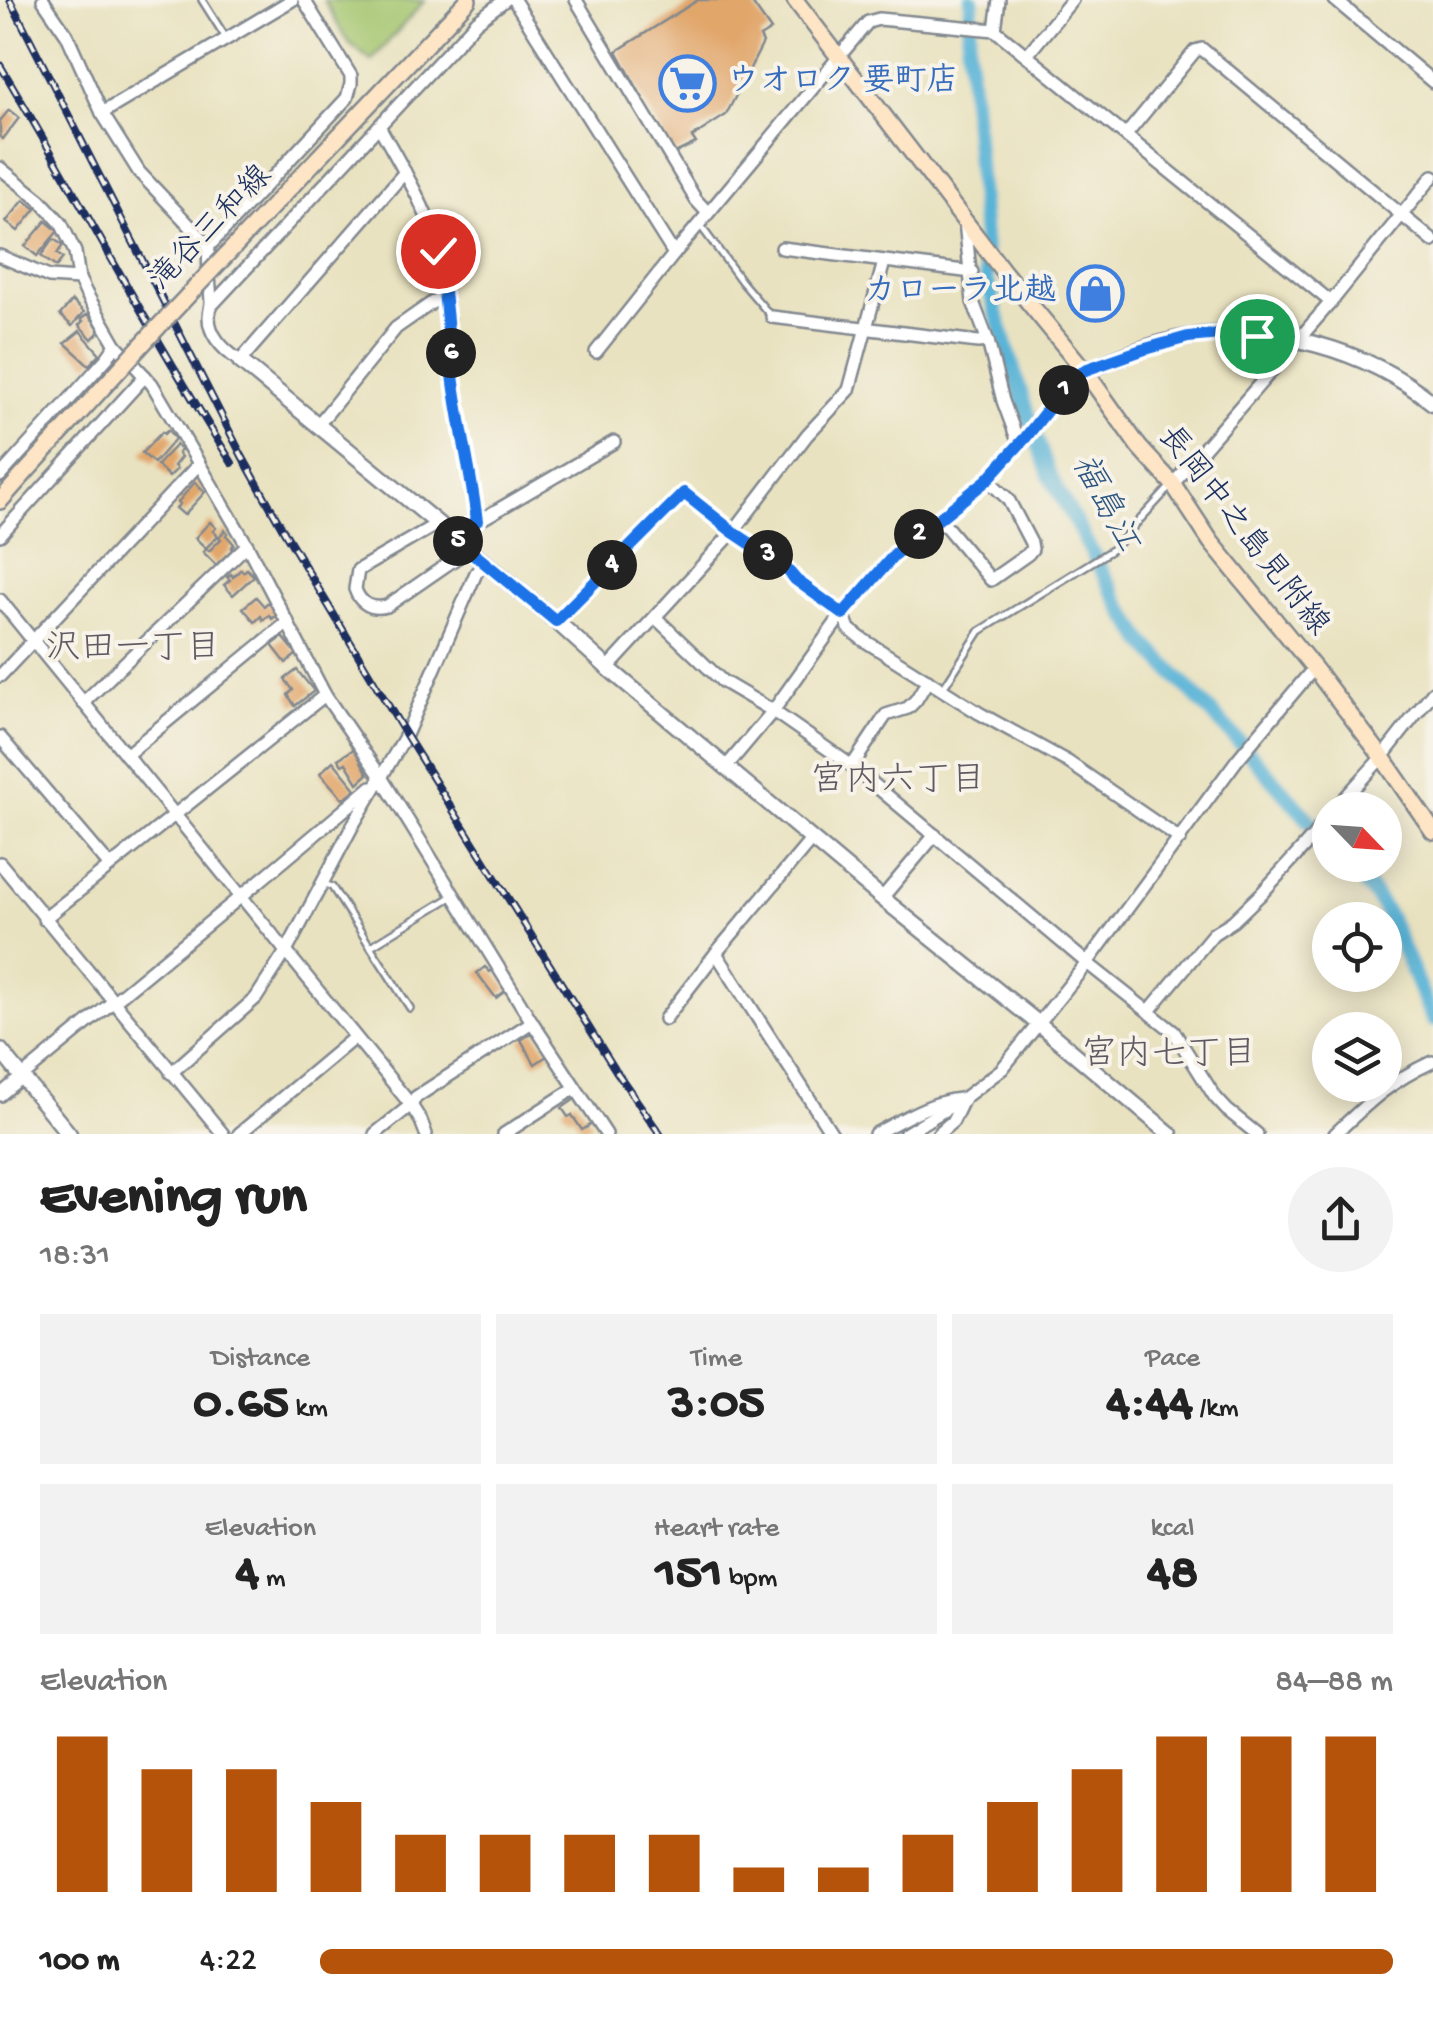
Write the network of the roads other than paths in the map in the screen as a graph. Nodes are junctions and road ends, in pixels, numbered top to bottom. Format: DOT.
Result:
graph roads {
  1 [pos="42,0"];
  2 [pos="202,0"];
  3 [pos="292,0"];
  4 [pos="304,0"];
  5 [pos="468,0"];
  6 [pos="506,0"];
  7 [pos="514,0"];
  8 [pos="576,0"];
  9 [pos="795,0"];
  10 [pos="999,0"];
  11 [pos="1072,0"];
  12 [pos="1335,0"];
  13 [pos="990,31"];
  14 [pos="226,38"];
  15 [pos="1027,55"];
  16 [pos="839,57"];
  17 [pos="1433,82"];
  18 [pos="102,113"];
  19 [pos="379,126"];
  20 [pos="1126,135"];
  21 [pos="1,172"];
  22 [pos="405,172"];
  23 [pos="1433,176"];
  24 [pos="1402,214"];
  25 [pos="704,219"];
  26 [pos="970,227"];
  27 [pos="1433,241"];
  28 [pos="208,246"];
  29 [pos="782,248"];
  30 [pos="674,254"];
  31 [pos="0,256"];
  32 [pos="884,262"];
  33 [pos="972,272"];
  34 [pos="79,280"];
  35 [pos="446,292"];
  36 [pos="1331,302"];
  37 [pos="211,306"];
  38 [pos="772,317"];
  39 [pos="867,330"];
  40 [pos="1297,340"];
  41 [pos="988,341"];
  42 [pos="116,345"];
  43 [pos="596,352"];
  44 [pos="240,361"];
  45 [pos="1085,370"];
  46 [pos="145,376"];
  47 [pos="1433,403"];
  48 [pos="317,426"];
  49 [pos="1023,440"];
  50 [pos="614,442"];
  51 [pos="199,464"];
  52 [pos="0,476"];
  53 [pos="987,480"];
  54 [pos="1173,484"];
  55 [pos="0,500"];
  56 [pos="939,518"];
  57 [pos="477,521"];
  58 [pos="437,524"];
  59 [pos="733,532"];
  60 [pos="0,535"];
  61 [pos="452,536"];
  62 [pos="246,545"];
  63 [pos="468,550"];
  64 [pos="484,563"];
  65 [pos="0,600"];
  66 [pos="843,614"];
  67 [pos="656,618"];
  68 [pos="556,621"];
  69 [pos="288,622"];
  70 [pos="33,642"];
  71 [pos="608,668"];
  72 [pos="1314,668"];
  73 [pos="0,676"];
  74 [pos="928,680"];
  75 [pos="943,690"];
  76 [pos="1433,692"];
  77 [pos="325,696"];
  78 [pos="82,702"];
  79 [pos="1422,705"];
  80 [pos="773,711"];
  81 [pos="1433,714"];
  82 [pos="0,737"];
  83 [pos="126,755"];
  84 [pos="1382,757"];
  85 [pos="852,766"];
  86 [pos="726,767"];
  87 [pos="381,777"];
  88 [pos="1351,792"];
  89 [pos="176,815"];
  90 [pos="1433,830"];
  91 [pos="935,834"];
  92 [pos="812,839"];
  93 [pos="1180,839"];
  94 [pos="1312,839"];
  95 [pos="0,863"];
  96 [pos="110,866"];
  97 [pos="323,883"];
  98 [pos="454,896"];
  99 [pos="242,897"];
  100 [pos="882,898"];
  101 [pos="44,919"];
  102 [pos="371,946"];
  103 [pos="286,950"];
  104 [pos="716,953"];
  105 [pos="1086,963"];
  106 [pos="113,1000"];
  107 [pos="410,1008"];
  108 [pos="1149,1011"];
  109 [pos="665,1019"];
  110 [pos="532,1022"];
  111 [pos="1039,1024"];
  112 [pos="354,1037"];
  113 [pos="0,1050"];
  114 [pos="1432,1062"];
  115 [pos="172,1073"];
  116 [pos="22,1076"];
  117 [pos="575,1088"];
  118 [pos="0,1094"];
  119 [pos="964,1098"];
  120 [pos="412,1105"];
  121 [pos="70,1134"];
  122 [pos="223,1134"];
  123 [pos="239,1134"];
  124 [pos="375,1134"];
  125 [pos="426,1134"];
  126 [pos="504,1134"];
  127 [pos="606,1134"];
  128 [pos="832,1134"];
  129 [pos="875,1134"];
  130 [pos="905,1134"];
  131 [pos="938,1134"];
  132 [pos="1170,1134"];
  133 [pos="1256,1134"];
  134 [pos="1336,1134"];
  1 -- 18 [label="street"];
  2 -- 14 [label="lane"];
  3 -- 14 [label="street"];
  4 -- 28 [label="street"];
  5 -- 55 [label="main road, 滝谷三和線, bridge"];
  6 -- 19 [label="street"];
  7 -- 30 [label="street"];
  8 -- 25 [label="street"];
  9 -- 16 [label="main road"];
  10 -- 13 [label="street"];
  11 -- 15 [label="street"];
  12 -- 17 [label="street"];
  13 -- 15 [label="street"];
  13 -- 16 [label="street"];
  14 -- 18 [label="street"];
  15 -- 20 [label="street"];
  16 -- 25 [label="street"];
  16 -- 26 [label="main road"];
  18 -- 28 [label="street"];
  19 -- 22 [label="street"];
  19 -- 37 [label="street"];
  20 -- 24 [label="street"];
  20 -- 36 [label="street"];
  21 -- 34 [label="street"];
  22 -- 35 [label="street"];
  22 -- 44 [label="street"];
  23 -- 24 [label="street"];
  24 -- 27 [label="street"];
  24 -- 36 [label="street"];
  25 -- 30 [label="street"];
  25 -- 38 [label="lane"];
  26 -- 33 [label="street"];
  26 -- 45 [label="main road, 長岡中之島見附線"];
  28 -- 37 [label="street"];
  29 -- 32 [label="street"];
  30 -- 43 [label="street"];
  31 -- 34 [label="street"];
  32 -- 33 [label="street"];
  32 -- 39 [label="street"];
  33 -- 41 [label="street"];
  34 -- 42 [label="street"];
  35 -- 48 [label="street"];
  35 -- 57 [label="street"];
  36 -- 40 [label="street"];
  37 -- 44 [label="street"];
  38 -- 39 [label="street"];
  39 -- 41 [label="street"];
  39 -- 59 [label="street"];
  40 -- 45 [label="street"];
  40 -- 47 [label="street"];
  40 -- 54 [label="street"];
  41 -- 49 [label="street"];
  42 -- 46 [label="street"];
  42 -- 52 [label="street"];
  44 -- 48 [label="street"];
  45 -- 49 [label="street"];
  45 -- 54 [label="main road, 長岡中之島見附線"];
  46 -- 51 [label="street"];
  46 -- 60 [label="street"];
  48 -- 58 [label="street"];
  49 -- 53 [label="street"];
  50 -- 57 [label="street"];
  51 -- 62 [label="street"];
  51 -- 70 [label="street"];
  53 -- 56 [label="street"];
  53 -- 56 [label="street"];
  54 -- 72 [label="main road, 長岡中之島見附線"];
  54 -- 75 [label="lane"];
  56 -- 66 [label="street"];
  57 -- 61 [label="street"];
  58 -- 61 [label="street"];
  58 -- 63 [label="street"];
  59 -- 66 [label="street"];
  59 -- 67 [label="street"];
  59 -- 68 [label="lane"];
  61 -- 63 [label="street"];
  62 -- 69 [label="street"];
  62 -- 78 [label="street"];
  63 -- 64 [label="street"];
  64 -- 68 [label="street"];
  64 -- 87 [label="street"];
  65 -- 70 [label="street"];
  66 -- 74 [label="street"];
  66 -- 80 [label="street"];
  67 -- 71 [label="street"];
  67 -- 80 [label="street"];
  68 -- 71 [label="street"];
  69 -- 77 [label="street"];
  69 -- 83 [label="street"];
  70 -- 73 [label="street"];
  70 -- 78 [label="street"];
  71 -- 86 [label="street"];
  72 -- 84 [label="main road, 長岡中之島見附線"];
  72 -- 93 [label="street"];
  74 -- 75 [label="street"];
  74 -- 85 [label="street"];
  75 -- 93 [label="street"];
  76 -- 79 [label="street"];
  77 -- 87 [label="street"];
  77 -- 89 [label="street"];
  78 -- 83 [label="street"];
  79 -- 81 [label="street"];
  79 -- 84 [label="street"];
  80 -- 85 [label="street"];
  80 -- 86 [label="street"];
  82 -- 96 [label="street"];
  83 -- 89 [label="street"];
  84 -- 88 [label="street"];
  84 -- 90 [label="main road, 長岡中之島見附線"];
  85 -- 91 [label="street"];
  86 -- 92 [label="street"];
  87 -- 97 [label="street"];
  87 -- 98 [label="street"];
  87 -- 99 [label="street"];
  89 -- 96 [label="street"];
  89 -- 99 [label="street"];
  91 -- 100 [label="street"];
  91 -- 105 [label="street"];
  92 -- 100 [label="street"];
  92 -- 104 [label="street"];
  93 -- 105 [label="street"];
  94 -- 108 [label="street"];
  95 -- 101 [label="street"];
  96 -- 101 [label="street"];
  97 -- 102 [label="lane"];
  97 -- 103 [label="street"];
  98 -- 102 [label="lane"];
  98 -- 110 [label="street"];
  99 -- 103 [label="street"];
  99 -- 106 [label="street"];
  100 -- 111 [label="street"];
  101 -- 106 [label="street"];
  102 -- 107 [label="lane"];
  103 -- 112 [label="street"];
  103 -- 115 [label="street"];
  104 -- 109 [label="street"];
  104 -- 128 [label="street"];
  105 -- 108 [label="street"];
  105 -- 111 [label="street"];
  106 -- 115 [label="street"];
  106 -- 116 [label="street"];
  108 -- 133 [label="street"];
  110 -- 117 [label="street"];
  110 -- 120 [label="street"];
  111 -- 119 [label="street"];
  111 -- 132 [label="street"];
  112 -- 120 [label="street"];
  112 -- 123 [label="street"];
  113 -- 116 [label="street"];
  114 -- 134 [label="street"];
  115 -- 122 [label="street"];
  116 -- 118 [label="street"];
  116 -- 121 [label="street"];
  117 -- 126 [label="street"];
  117 -- 127 [label="street"];
  119 -- 129 [label="street"];
  119 -- 130 [label="street"];
  119 -- 131 [label="street"];
  120 -- 124 [label="street"];
  120 -- 125 [label="street"];
}
